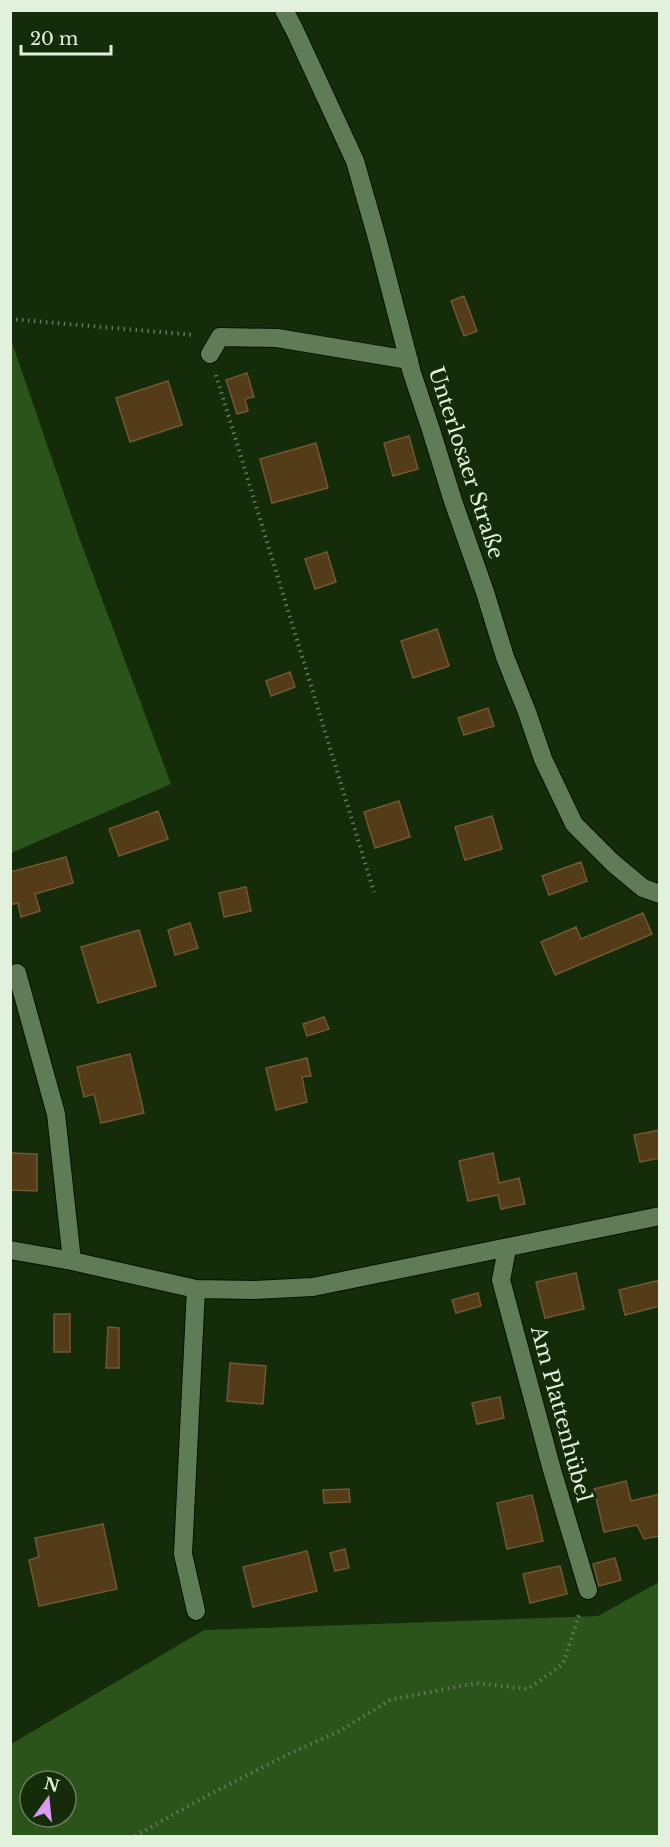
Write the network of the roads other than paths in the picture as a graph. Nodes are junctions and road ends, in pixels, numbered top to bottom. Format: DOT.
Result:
graph roads {
  1 [pos="284,10"];
  2 [pos="210,354"];
  3 [pos="409,360"];
  4 [pos="660,894"];
  5 [pos="17,973"];
  6 [pos="660,1216"];
  7 [pos="507,1249"];
  8 [pos="10,1250"];
  9 [pos="72,1261"];
  10 [pos="196,1289"];
  11 [pos="588,1590"];
  12 [pos="196,1611"];
  1 -- 3 [label="street, Unterlosaer Straße"];
  2 -- 3 [label="street"];
  3 -- 4 [label="street, Unterlosaer Straße"];
  5 -- 9 [label="street"];
  6 -- 7 [label="street"];
  7 -- 10 [label="street"];
  7 -- 11 [label="street, Am Plattenhübel"];
  8 -- 9 [label="street"];
  9 -- 10 [label="street"];
  10 -- 12 [label="street"];
}
